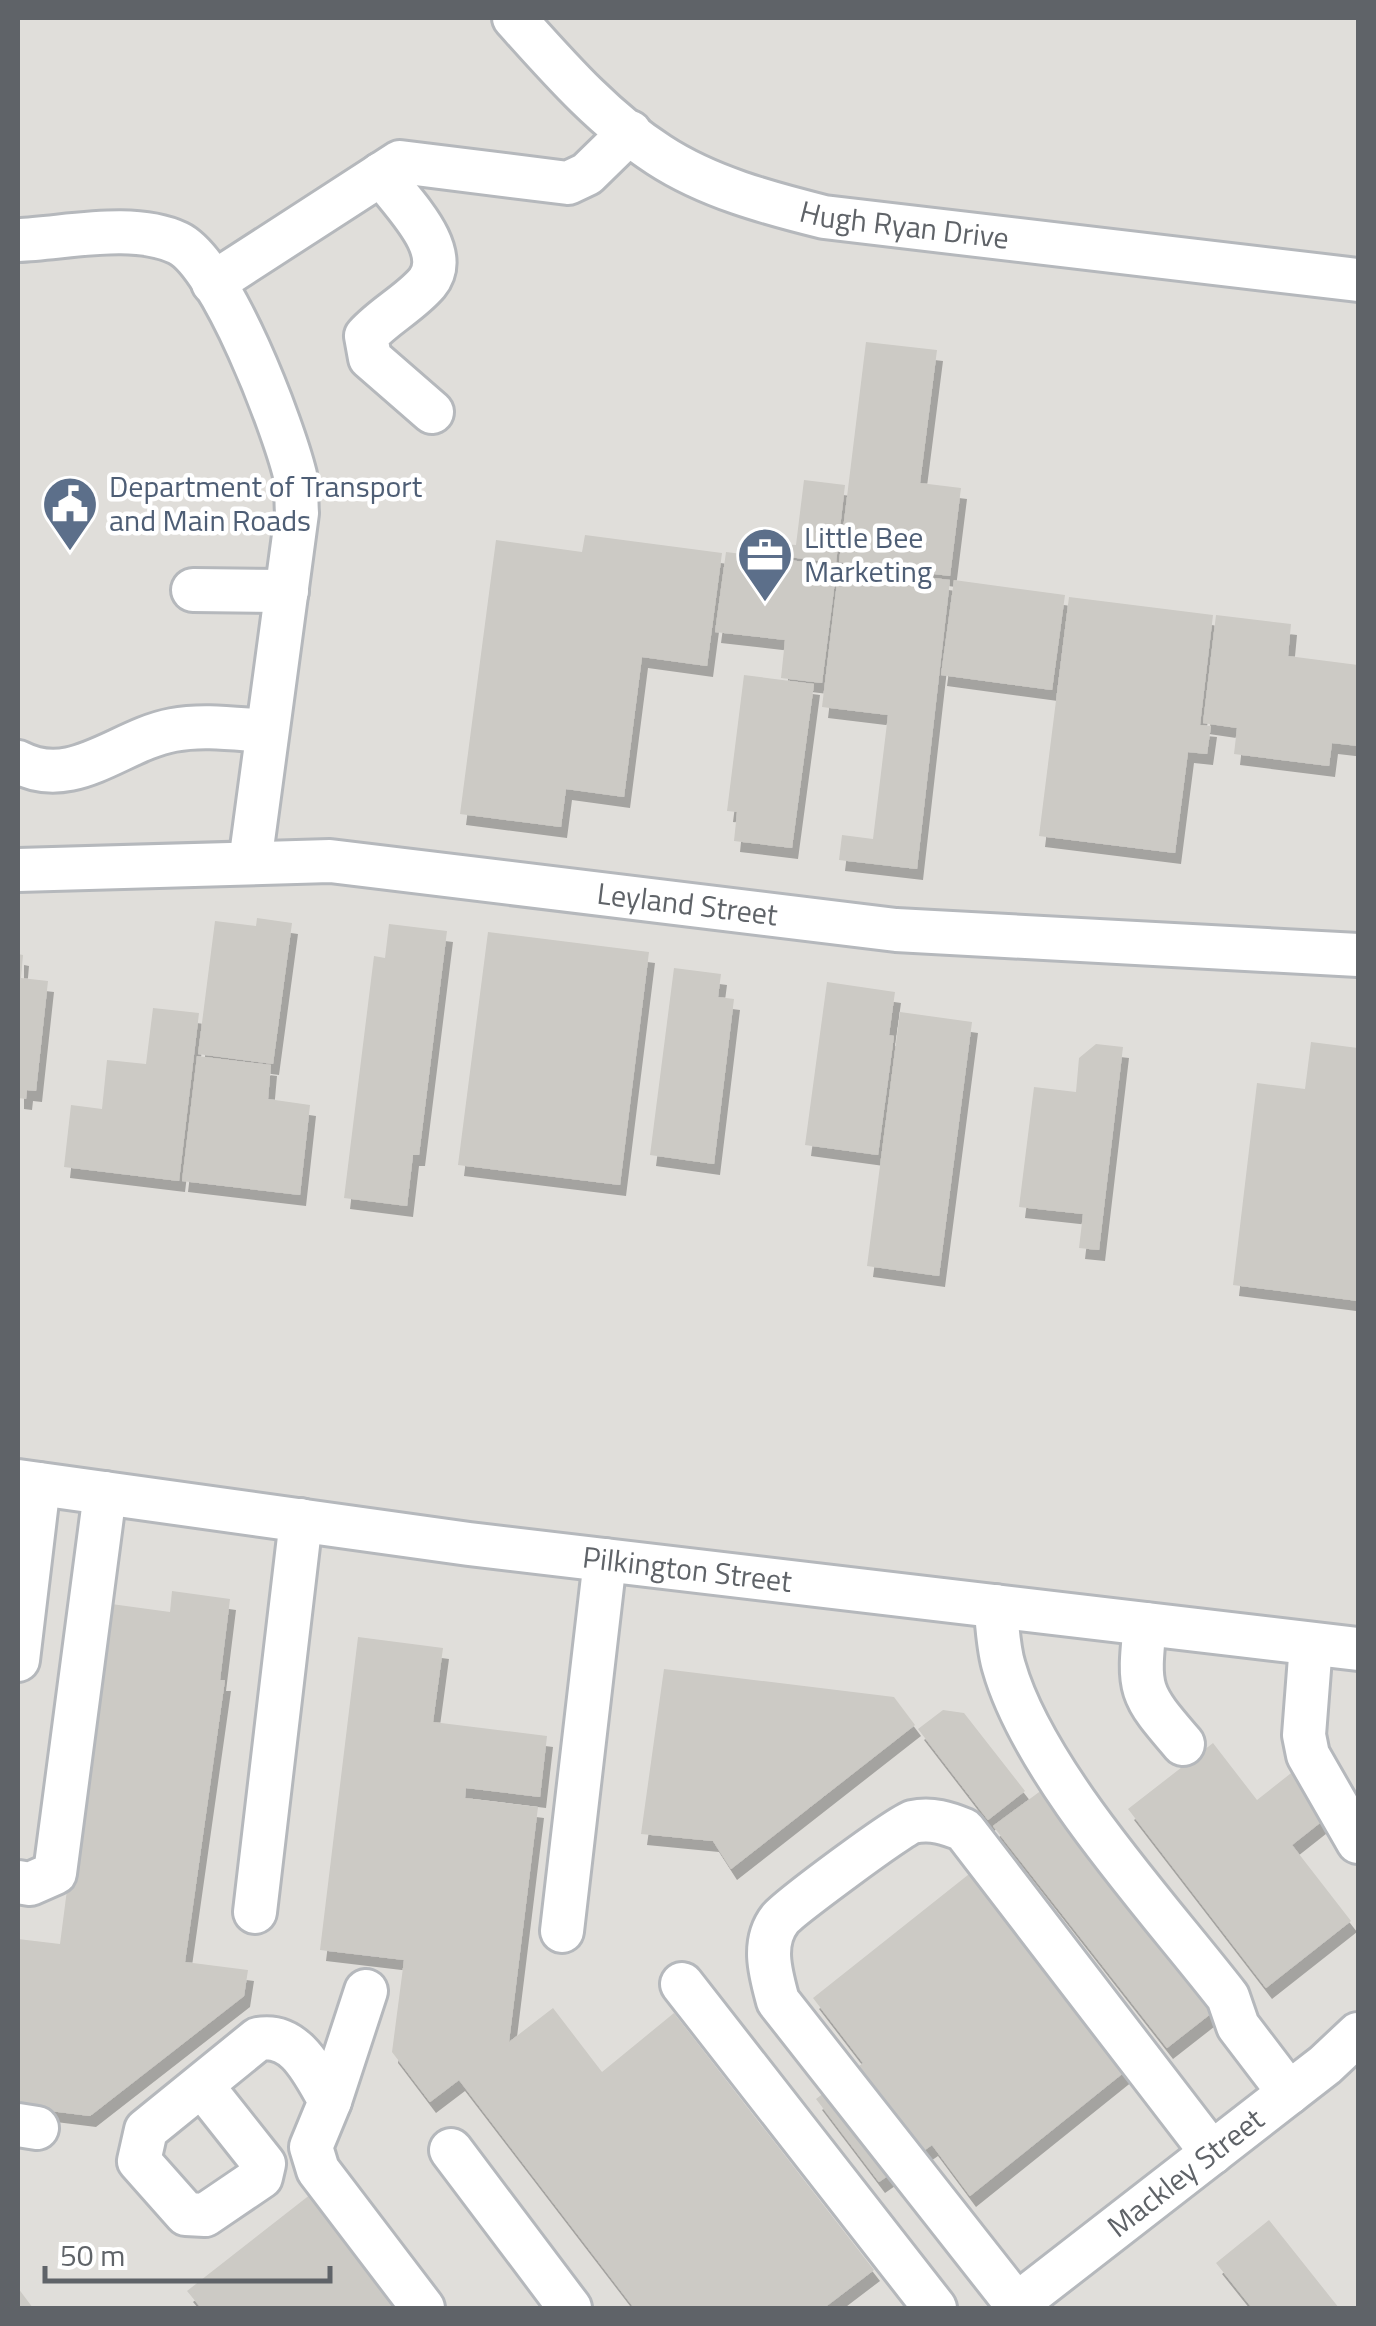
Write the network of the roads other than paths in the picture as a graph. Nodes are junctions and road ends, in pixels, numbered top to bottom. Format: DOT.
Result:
graph roads {
  1 [pos="514,18"];
  2 [pos="630,132"];
  3 [pos="381,174"];
  4 [pos="18,240"];
  5 [pos="1358,280"];
  6 [pos="212,284"];
  7 [pos="432,412"];
  8 [pos="193,590"];
  9 [pos="287,591"];
  10 [pos="267,730"];
  11 [pos="18,762"];
  12 [pos="250,863"];
  13 [pos="18,870"];
  14 [pos="1358,955"];
  15 [pos="28,1483"];
  16 [pos="105,1493"];
  17 [pos="301,1520"];
  18 [pos="605,1560"];
  19 [pos="996,1606"];
  20 [pos="1145,1624"];
  21 [pos="1311,1644"];
  22 [pos="1358,1649"];
  23 [pos="18,1660"];
  24 [pos="1183,1744"];
  25 [pos="1358,1842"];
  26 [pos="18,1882"];
  27 [pos="255,1912"];
  28 [pos="562,1931"];
  29 [pos="682,1984"];
  30 [pos="366,1991"];
  31 [pos="1358,2034"];
  32 [pos="203,2087"];
  33 [pos="1289,2093"];
  34 [pos="330,2101"];
  35 [pos="451,2150"];
  36 [pos="1212,2153"];
  37 [pos="1014,2307"];
  38 [pos="423,2308"];
  39 [pos="570,2308"];
  40 [pos="936,2308"];
  1 -- 2 [label="street, Hugh Ryan Drive"];
  2 -- 3 [label="street"];
  2 -- 5 [label="street, Hugh Ryan Drive"];
  3 -- 6 [label="street"];
  3 -- 7 [label="street"];
  4 -- 6 [label="street"];
  6 -- 9 [label="street"];
  8 -- 9 [label="street"];
  9 -- 10 [label="street"];
  10 -- 11 [label="street"];
  10 -- 12 [label="street"];
  12 -- 13 [label="street, Leyland Street"];
  12 -- 14 [label="street, Leyland Street"];
  15 -- 16 [label="street, Pilkington Street"];
  15 -- 23 [label="street"];
  16 -- 17 [label="street, Pilkington Street"];
  16 -- 26 [label="street"];
  17 -- 18 [label="street, Pilkington Street"];
  17 -- 27 [label="street"];
  18 -- 19 [label="street, Pilkington Street"];
  18 -- 28 [label="street"];
  19 -- 20 [label="street, Pilkington Street"];
  19 -- 33 [label="street"];
  20 -- 21 [label="street, Pilkington Street"];
  20 -- 24 [label="street"];
  21 -- 22 [label="street, Pilkington Street"];
  21 -- 25 [label="street"];
  29 -- 40 [label="street"];
  30 -- 34 [label="street"];
  31 -- 33 [label="street, Mackley Street"];
  32 -- 34 [label="street"];
  33 -- 36 [label="street, Mackley Street"];
  34 -- 38 [label="street"];
  35 -- 39 [label="street"];
  36 -- 37 [label="street, Mackley Street"];
  36 -- 37 [label="street"];
}
